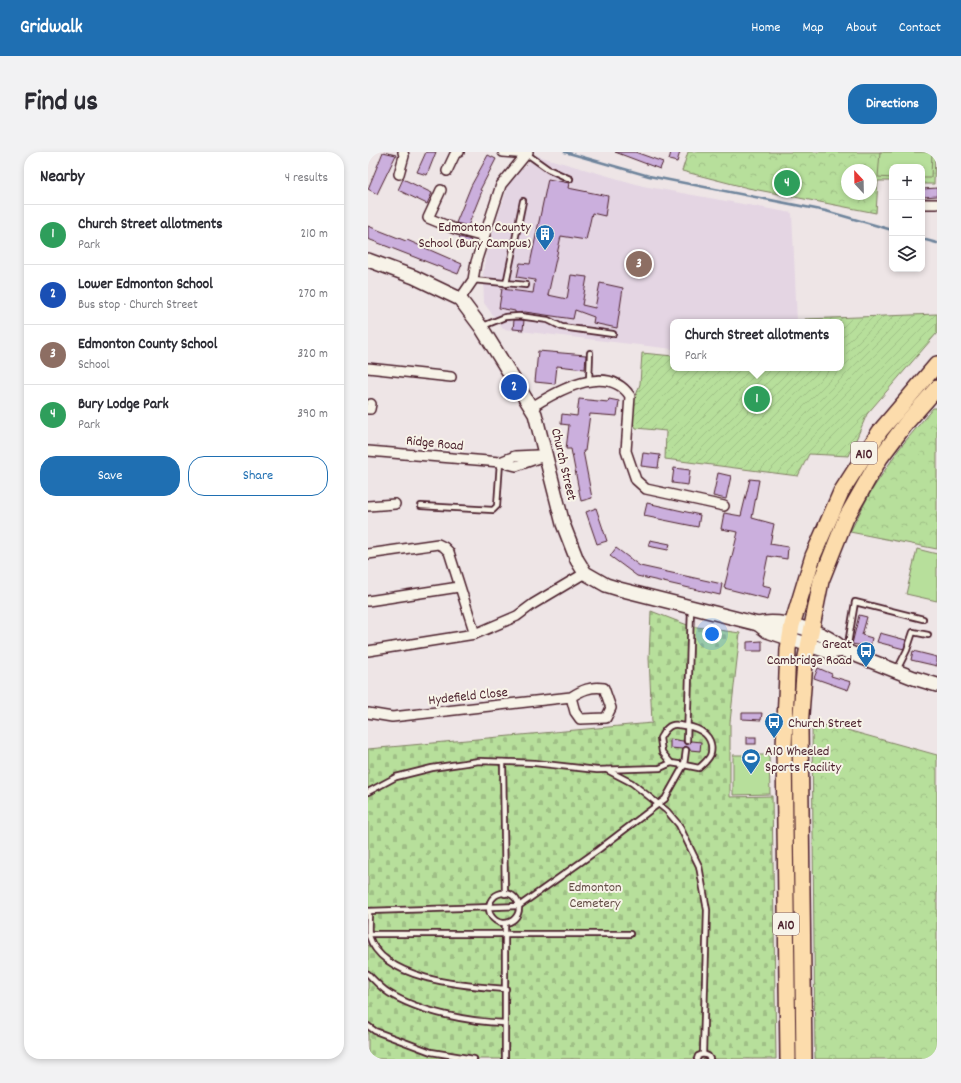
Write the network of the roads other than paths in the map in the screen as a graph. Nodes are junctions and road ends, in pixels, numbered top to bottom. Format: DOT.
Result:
graph roads {
  1 [pos="403,152"];
  2 [pos="459,152"];
  3 [pos="503,152"];
  4 [pos="527,153"];
  5 [pos="447,171"];
  6 [pos="400,174"];
  7 [pos="570,179"];
  8 [pos="441,190"];
  9 [pos="523,200"];
  10 [pos="925,204"];
  11 [pos="937,204"];
  12 [pos="484,237"];
  13 [pos="368,260"];
  14 [pos="473,280"];
  15 [pos="506,284"];
  16 [pos="526,285"];
  17 [pos="460,299"];
  18 [pos="481,327"];
  19 [pos="613,334"];
  20 [pos="590,352"];
  21 [pos="937,364"];
  22 [pos="368,368"];
  23 [pos="451,377"];
  24 [pos="589,380"];
  25 [pos="937,388"];
  26 [pos="532,407"];
  27 [pos="368,451"];
  28 [pos="547,455"];
  29 [pos="500,462"];
  30 [pos="395,504"];
  31 [pos="368,506"];
  32 [pos="421,506"];
  33 [pos="724,506"];
  34 [pos="368,554"];
  35 [pos="585,573"];
  36 [pos="459,587"];
  37 [pos="368,601"];
  38 [pos="691,608"];
  39 [pos="922,619"];
  40 [pos="474,634"];
  41 [pos="801,635"];
  42 [pos="928,636"];
  43 [pos="368,651"];
  44 [pos="845,651"];
  45 [pos="896,671"];
  46 [pos="937,685"];
  47 [pos="571,698"];
  48 [pos="368,713"];
  49 [pos="688,726"];
  50 [pos="687,741"];
  51 [pos="686,750"];
  52 [pos="503,762"];
  53 [pos="671,763"];
  54 [pos="684,765"];
  55 [pos="607,770"];
  56 [pos="368,792"];
  57 [pos="659,803"];
  58 [pos="801,824"];
  59 [pos="785,825"];
  60 [pos="505,894"];
  61 [pos="519,906"];
  62 [pos="489,907"];
  63 [pos="369,911"];
  64 [pos="506,924"];
  65 [pos="369,934"];
  66 [pos="505,934"];
  67 [pos="630,934"];
  68 [pos="368,974"];
  69 [pos="506,989"];
  70 [pos="505,1023"];
  71 [pos="368,1026"];
  72 [pos="703,1054"];
  73 [pos="474,1059"];
  74 [pos="505,1059"];
  75 [pos="697,1059"];
  76 [pos="710,1059"];
  77 [pos="788,1059"];
  78 [pos="804,1059"];
  1 -- 6 [label="street"];
  2 -- 5 [label="street"];
  3 -- 4 [label="street"];
  4 -- 7 [label="lane"];
  4 -- 12 [label="street"];
  8 -- 12 [label="street"];
  9 -- 15 [label="lane"];
  10 -- 11 [label="street"];
  12 -- 14 [label="street"];
  13 -- 17 [label="main road, Church Street"];
  14 -- 15 [label="lane"];
  14 -- 17 [label="street"];
  15 -- 16 [label="lane"];
  17 -- 18 [label="main road, Church Street"];
  18 -- 19 [label="lane"];
  18 -- 26 [label="main road, Church Street"];
  20 -- 24 [label="lane"];
  21 -- 41 [label="highway, A10"];
  22 -- 23 [label="street"];
  24 -- 26 [label="street"];
  24 -- 33 [label="street"];
  25 -- 41 [label="highway, A10"];
  26 -- 28 [label="main road, Church Street"];
  27 -- 29 [label="street, Ridge Road"];
  28 -- 29 [label="street, Ridge Road"];
  28 -- 35 [label="main road, Church Street"];
  29 -- 32 [label="lane"];
  30 -- 31 [label="street"];
  34 -- 36 [label="street"];
  35 -- 38 [label="main road"];
  35 -- 40 [label="street"];
  36 -- 37 [label="street"];
  36 -- 40 [label="street"];
  38 -- 41 [label="main road"];
  38 -- 49 [label="lane"];
  39 -- 44 [label="lane"];
  40 -- 43 [label="street"];
  41 -- 44 [label="main road"];
  41 -- 58 [label="highway, A10"];
  41 -- 59 [label="highway, A10"];
  42 -- 45 [label="lane"];
  44 -- 45 [label="main road"];
  45 -- 46 [label="main road"];
  47 -- 47 [label="street, Hydefield Close"];
  47 -- 48 [label="street, Hydefield Close"];
  49 -- 50 [label="lane"];
  49 -- 53 [label="lane"];
  49 -- 54 [label="lane"];
  51 -- 54 [label="lane"];
  52 -- 55 [label="lane"];
  52 -- 56 [label="lane"];
  52 -- 60 [label="lane"];
  53 -- 54 [label="lane"];
  53 -- 55 [label="lane"];
  54 -- 57 [label="lane"];
  55 -- 57 [label="lane"];
  57 -- 61 [label="lane"];
  57 -- 72 [label="lane"];
  58 -- 59 [label="highway"];
  58 -- 78 [label="highway, A10"];
  59 -- 77 [label="highway, A10"];
  60 -- 61 [label="lane"];
  60 -- 62 [label="lane"];
  61 -- 62 [label="lane"];
  61 -- 64 [label="lane"];
  62 -- 63 [label="lane"];
  62 -- 64 [label="lane"];
  63 -- 65 [label="lane"];
  64 -- 66 [label="lane"];
  65 -- 66 [label="lane"];
  65 -- 69 [label="lane"];
  66 -- 67 [label="lane"];
  66 -- 69 [label="lane"];
  68 -- 70 [label="lane"];
  69 -- 70 [label="lane"];
  70 -- 74 [label="lane"];
  71 -- 73 [label="lane"];
  72 -- 75 [label="lane"];
  72 -- 76 [label="lane"];
}
